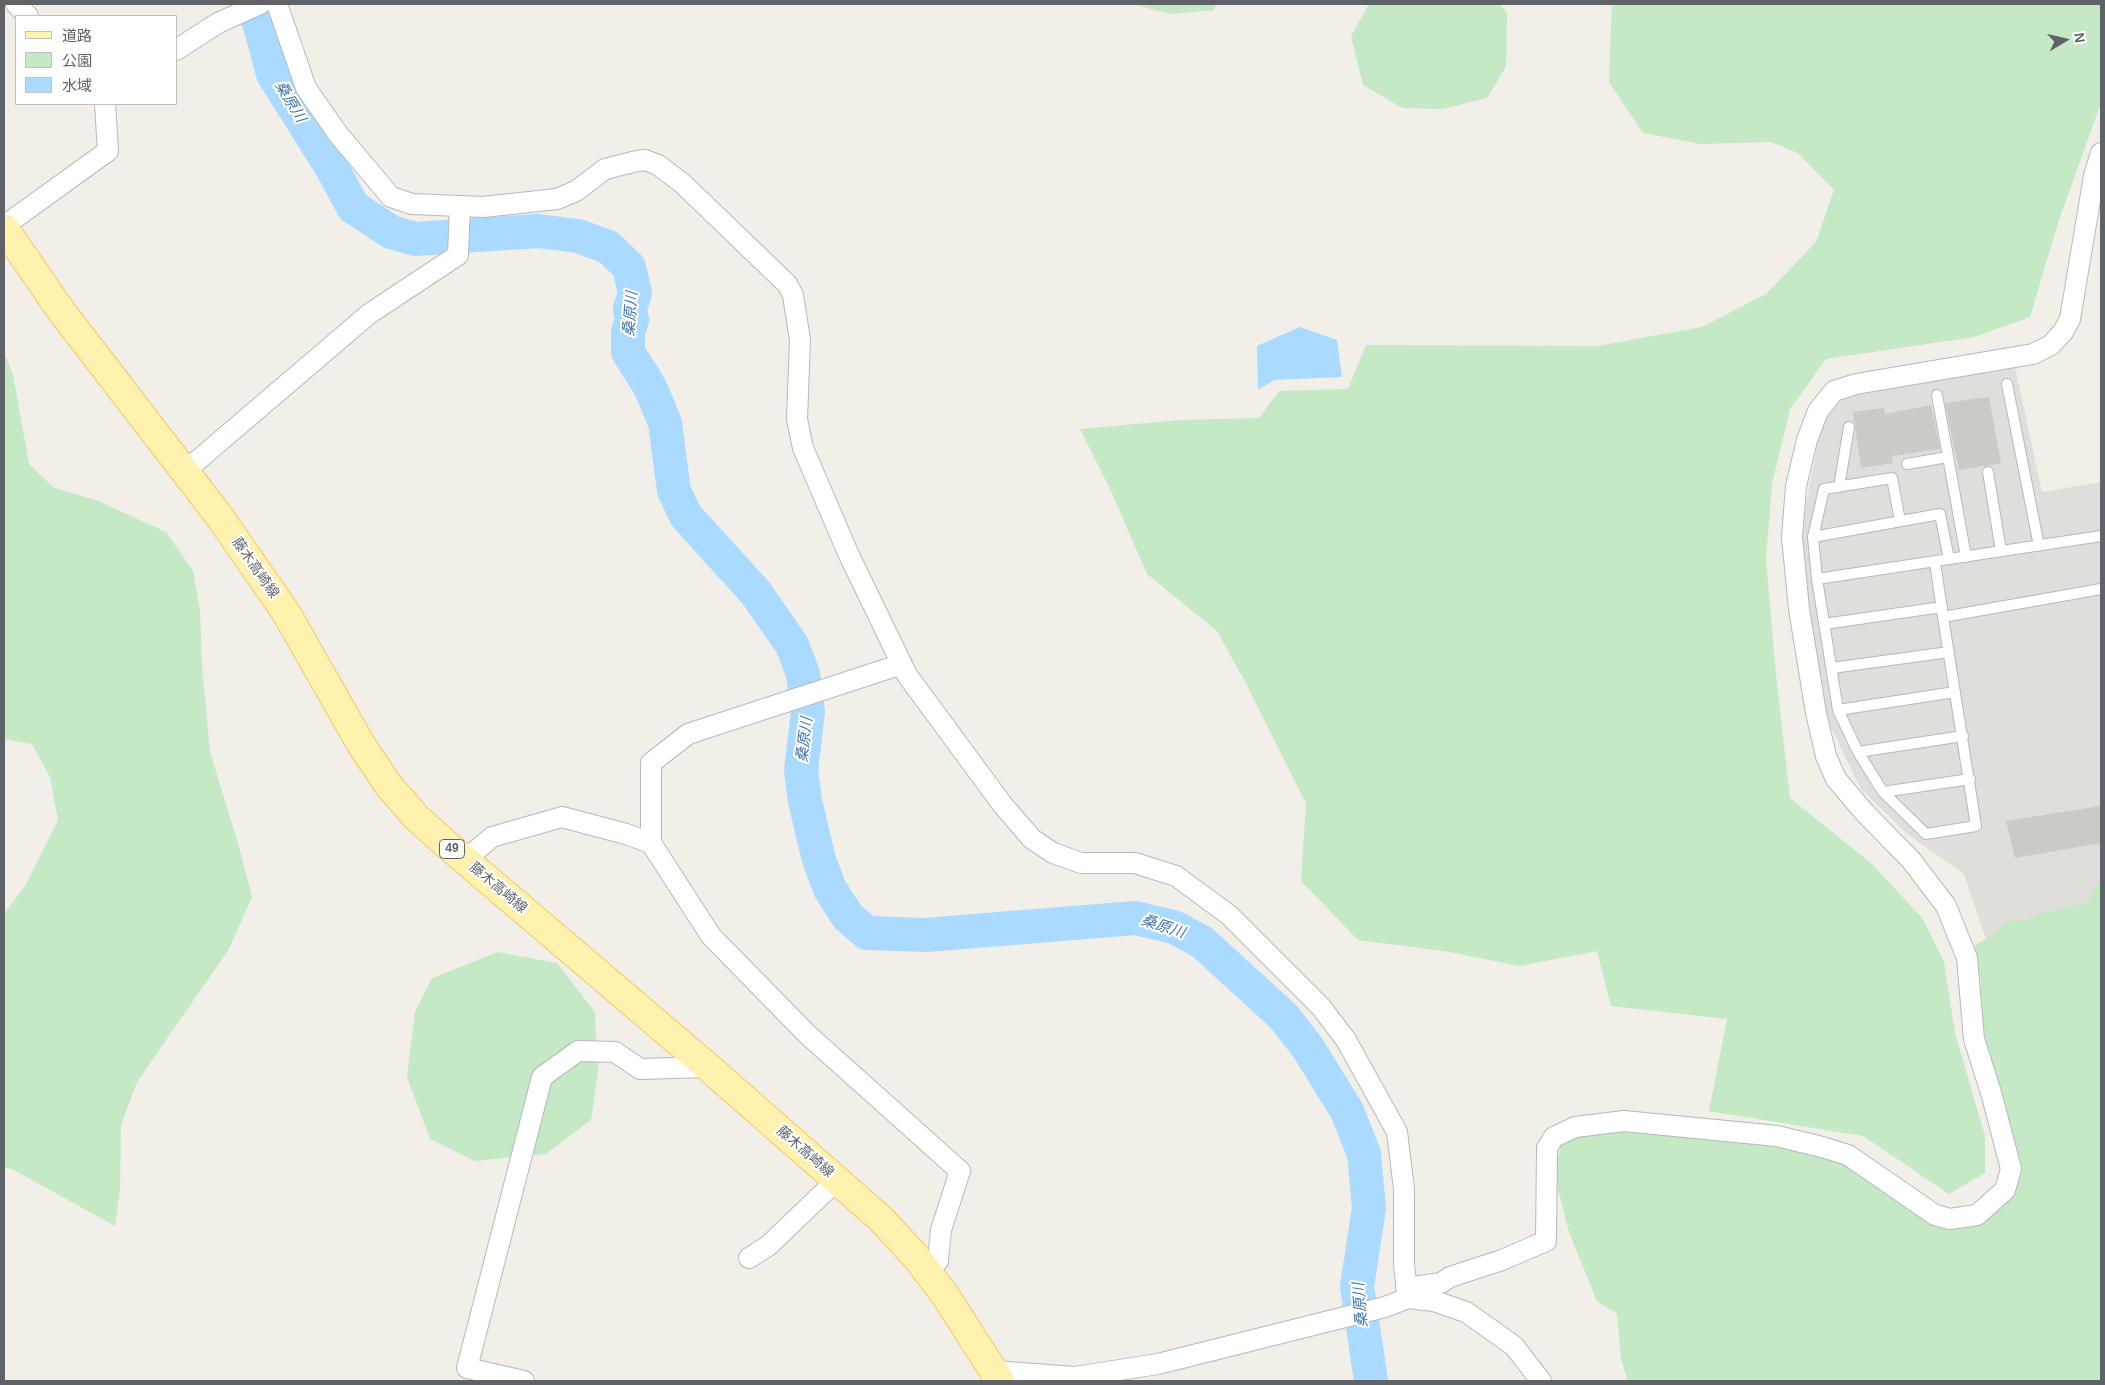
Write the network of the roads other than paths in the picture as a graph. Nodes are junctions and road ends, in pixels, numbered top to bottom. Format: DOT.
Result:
graph roads {
  1 [pos="16,4"];
  2 [pos="260,4"];
  3 [pos="277,4"];
  4 [pos="27,15"];
  5 [pos="178,49"];
  6 [pos="106,105"];
  7 [pos="2101,153"];
  8 [pos="460,206"];
  9 [pos="4,227"];
  10 [pos="2007,384"];
  11 [pos="1937,395"];
  12 [pos="1849,427"];
  13 [pos="1948,457"];
  14 [pos="1907,464"];
  15 [pos="184,472"];
  16 [pos="1988,472"];
  17 [pos="1839,487"];
  18 [pos="1900,521"];
  19 [pos="2101,536"];
  20 [pos="1813,537"];
  21 [pos="2039,546"];
  22 [pos="2001,551"];
  23 [pos="1966,557"];
  24 [pos="1948,559"];
  25 [pos="1935,562"];
  26 [pos="1817,579"];
  27 [pos="2101,589"];
  28 [pos="1942,607"];
  29 [pos="1943,618"];
  30 [pos="1824,624"];
  31 [pos="1949,652"];
  32 [pos="902,664"];
  33 [pos="1832,668"];
  34 [pos="1955,692"];
  35 [pos="1838,710"];
  36 [pos="1962,736"];
  37 [pos="1858,752"];
  38 [pos="1970,779"];
  39 [pos="1883,792"];
  40 [pos="651,843"];
  41 [pos="464,860"];
  42 [pos="708,1066"];
  43 [pos="837,1180"];
  44 [pos="749,1258"];
  45 [pos="925,1269"];
  46 [pos="1407,1293"];
  47 [pos="997,1376"];
  48 [pos="524,1381"];
  49 [pos="1541,1381"];
  1 -- 4 [label="street"];
  2 -- 5 [label="street"];
  3 -- 8 [label="street"];
  6 -- 9 [label="street"];
  7 -- 46 [label="street"];
  8 -- 15 [label="street"];
  8 -- 32 [label="street"];
  9 -- 15 [label="main road, 藤木高崎線 / 49"];
  10 -- 21 [label="lane"];
  11 -- 13 [label="lane"];
  12 -- 17 [label="lane"];
  13 -- 14 [label="lane"];
  13 -- 23 [label="lane"];
  15 -- 41 [label="main road, 藤木高崎線 / 49"];
  16 -- 22 [label="lane"];
  17 -- 18 [label="lane"];
  17 -- 20 [label="lane"];
  18 -- 20 [label="lane"];
  18 -- 24 [label="lane"];
  19 -- 21 [label="lane"];
  20 -- 26 [label="lane"];
  21 -- 22 [label="lane"];
  22 -- 23 [label="lane"];
  23 -- 24 [label="lane"];
  24 -- 25 [label="lane"];
  25 -- 26 [label="lane"];
  25 -- 28 [label="lane"];
  26 -- 30 [label="lane"];
  27 -- 29 [label="lane"];
  28 -- 29 [label="lane"];
  28 -- 30 [label="lane"];
  29 -- 31 [label="lane"];
  30 -- 33 [label="lane"];
  31 -- 33 [label="lane"];
  31 -- 34 [label="lane"];
  32 -- 40 [label="street"];
  32 -- 46 [label="street"];
  33 -- 35 [label="lane"];
  34 -- 35 [label="lane"];
  34 -- 36 [label="lane"];
  35 -- 37 [label="lane"];
  36 -- 37 [label="lane"];
  36 -- 38 [label="lane"];
  37 -- 39 [label="lane"];
  38 -- 39 [label="lane"];
  38 -- 39 [label="lane"];
  40 -- 41 [label="street"];
  40 -- 45 [label="street"];
  41 -- 42 [label="main road, 藤木高崎線 / 49"];
  42 -- 43 [label="main road, 藤木高崎線 / 49"];
  42 -- 48 [label="street"];
  43 -- 44 [label="street"];
  43 -- 45 [label="main road, 藤木高崎線 / 49"];
  45 -- 47 [label="main road, 藤木高崎線 / 49"];
  46 -- 47 [label="street"];
  46 -- 49 [label="street"];
}
